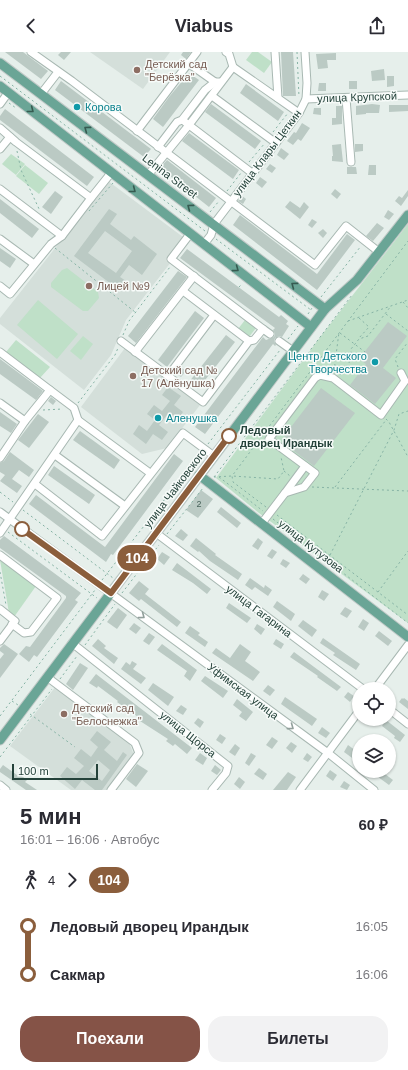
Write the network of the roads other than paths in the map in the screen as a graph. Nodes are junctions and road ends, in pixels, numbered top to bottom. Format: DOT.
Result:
graph roads {
  1 [pos="31,52"];
  2 [pos="197,52"];
  3 [pos="275,52"];
  4 [pos="305,52"];
  5 [pos="228,53"];
  6 [pos="0,63"];
  7 [pos="188,63"];
  8 [pos="233,67"];
  9 [pos="58,72"];
  10 [pos="217,82"];
  11 [pos="0,86"];
  12 [pos="38,92"];
  13 [pos="8,93"];
  14 [pos="408,95"];
  15 [pos="212,96"];
  16 [pos="278,98"];
  17 [pos="346,98"];
  18 [pos="306,99"];
  19 [pos="0,104"];
  20 [pos="298,113"];
  21 [pos="182,120"];
  22 [pos="189,125"];
  23 [pos="0,128"];
  24 [pos="137,131"];
  25 [pos="10,137"];
  26 [pos="276,143"];
  27 [pos="158,147"];
  28 [pos="0,149"];
  29 [pos="166,154"];
  30 [pos="351,162"];
  31 [pos="252,173"];
  32 [pos="113,175"];
  33 [pos="148,175"];
  34 [pos="0,189"];
  35 [pos="92,198"];
  36 [pos="231,202"];
  37 [pos="408,215"];
  38 [pos="214,224"];
  39 [pos="190,234"];
  40 [pos="62,236"];
  41 [pos="0,239"];
  42 [pos="204,244"];
  43 [pos="379,252"];
  44 [pos="34,264"];
  45 [pos="194,276"];
  46 [pos="1,289"];
  47 [pos="183,290"];
  48 [pos="325,308"];
  49 [pos="214,315"];
  50 [pos="311,327"];
  51 [pos="263,329"];
  52 [pos="270,334"];
  53 [pos="121,341"];
  54 [pos="249,341"];
  55 [pos="279,341"];
  56 [pos="293,351"];
  57 [pos="0,352"];
  58 [pos="135,352"];
  59 [pos="400,373"];
  60 [pos="168,376"];
  61 [pos="50,390"];
  62 [pos="0,403"];
  63 [pos="78,420"];
  64 [pos="25,421"];
  65 [pos="55,455"];
  66 [pos="214,456"];
  67 [pos="0,458"];
  68 [pos="305,466"];
  69 [pos="150,473"];
  70 [pos="199,475"];
  71 [pos="35,484"];
  72 [pos="285,493"];
  73 [pos="125,506"];
  74 [pos="0,512"];
  75 [pos="10,520"];
  76 [pos="262,523"];
  77 [pos="2,530"];
  78 [pos="160,536"];
  79 [pos="0,556"];
  80 [pos="115,596"];
  81 [pos="0,609"];
  82 [pos="12,624"];
  83 [pos="408,637"];
  84 [pos="0,640"];
  85 [pos="72,643"];
  86 [pos="408,645"];
  87 [pos="47,677"];
  88 [pos="354,682"];
  89 [pos="380,682"];
  90 [pos="396,715"];
  91 [pos="352,720"];
  92 [pos="408,724"];
  93 [pos="0,740"];
  94 [pos="328,753"];
  95 [pos="0,785"];
  96 [pos="6,790"];
  97 [pos="112,790"];
  98 [pos="212,790"];
  99 [pos="300,790"];
  100 [pos="374,790"];
  1 -- 9 [label="street"];
  2 -- 7 [label="street"];
  3 -- 16 [label="street"];
  4 -- 18 [label="street, улица Клары Цеткин"];
  5 -- 8 [label="street"];
  6 -- 12 [label="main road, Lenina Street"];
  7 -- 10 [label="street"];
  7 -- 24 [label="street"];
  8 -- 10 [label="street"];
  8 -- 16 [label="street"];
  9 -- 12 [label="street"];
  9 -- 24 [label="street"];
  10 -- 15 [label="street"];
  10 -- 21 [label="street"];
  11 -- 13 [label="main road"];
  33 -- 12 [label="main road, Lenina Street, one-way"];
  13 -- 19 [label="street"];
  13 -- 32 [label="main road, one-way"];
  14 -- 17 [label="street, улица Крупской"];
  15 -- 22 [label="street"];
  15 -- 26 [label="street"];
  16 -- 20 [label="street"];
  17 -- 18 [label="street, улица Крупской"];
  17 -- 30 [label="street"];
  18 -- 20 [label="street, улица Клары Цеткин"];
  20 -- 26 [label="street, улица Клары Цеткин"];
  21 -- 22 [label="street"];
  21 -- 27 [label="street"];
  22 -- 29 [label="street"];
  22 -- 31 [label="street"];
  23 -- 25 [label="street"];
  24 -- 27 [label="street"];
  25 -- 28 [label="street"];
  25 -- 35 [label="street"];
  26 -- 31 [label="street, улица Клары Цеткин"];
  27 -- 29 [label="street"];
  29 -- 33 [label="street"];
  29 -- 36 [label="street"];
  31 -- 36 [label="street, улица Клары Цеткин"];
  32 -- 35 [label="street"];
  32 -- 39 [label="main road, one-way"];
  38 -- 33 [label="main road, Lenina Street, one-way"];
  34 -- 40 [label="street"];
  35 -- 40 [label="street"];
  36 -- 38 [label="street, улица Клары Цеткин"];
  36 -- 43 [label="street"];
  37 -- 43 [label="main road, улица Чайковского"];
  38 -- 42 [label="street"];
  48 -- 38 [label="main road, Lenina Street, one-way"];
  39 -- 42 [label="main road"];
  39 -- 45 [label="street"];
  40 -- 44 [label="street"];
  41 -- 44 [label="street"];
  42 -- 50 [label="main road, one-way"];
  43 -- 48 [label="main road, улица Чайковского"];
  44 -- 46 [label="street"];
  45 -- 47 [label="street"];
  45 -- 51 [label="street"];
  47 -- 49 [label="street"];
  47 -- 58 [label="street"];
  48 -- 50 [label="main road, улица Чайковского"];
  49 -- 54 [label="street"];
  49 -- 60 [label="street"];
  50 -- 56 [label="main road, улица Чайковского"];
  51 -- 52 [label="street"];
  51 -- 54 [label="street"];
  53 -- 58 [label="street"];
  54 -- 60 [label="street"];
  55 -- 56 [label="street"];
  56 -- 66 [label="main road, улица Чайковского"];
  57 -- 61 [label="street"];
  58 -- 60 [label="street"];
  59 -- 68 [label="street"];
  61 -- 63 [label="street"];
  61 -- 64 [label="street"];
  62 -- 64 [label="street"];
  63 -- 65 [label="street"];
  63 -- 69 [label="street"];
  64 -- 67 [label="street"];
  65 -- 71 [label="street"];
  65 -- 73 [label="street"];
  66 -- 69 [label="street"];
  66 -- 70 [label="main road, улица Чайковского"];
  68 -- 72 [label="street"];
  68 -- 72 [label="street"];
  69 -- 73 [label="street"];
  70 -- 76 [label="main road, улица Кутузова"];
  70 -- 78 [label="main road, улица Чайковского"];
  71 -- 73 [label="street"];
  71 -- 75 [label="street"];
  72 -- 76 [label="street"];
  74 -- 75 [label="street, Уфимская улица"];
  75 -- 77 [label="street"];
  75 -- 80 [label="street, Уфимская улица"];
  76 -- 83 [label="main road, улица Кутузова"];
  78 -- 80 [label="main road, улица Чайковского"];
  78 -- 88 [label="street, улица Гагарина"];
  79 -- 82 [label="street"];
  80 -- 85 [label="main road, улица Чайковского"];
  80 -- 94 [label="street, Уфимская улица, one-way"];
  81 -- 82 [label="street"];
  82 -- 84 [label="street"];
  85 -- 87 [label="main road, улица Чайковского"];
  85 -- 98 [label="street, улица Щорса"];
  86 -- 89 [label="street"];
  87 -- 93 [label="main road, улица Чайковского"];
  87 -- 97 [label="street"];
  90 -- 92 [label="street"];
  91 -- 94 [label="street"];
  94 -- 99 [label="street"];
  94 -- 100 [label="street, Уфимская улица"];
  95 -- 96 [label="street"];
}
